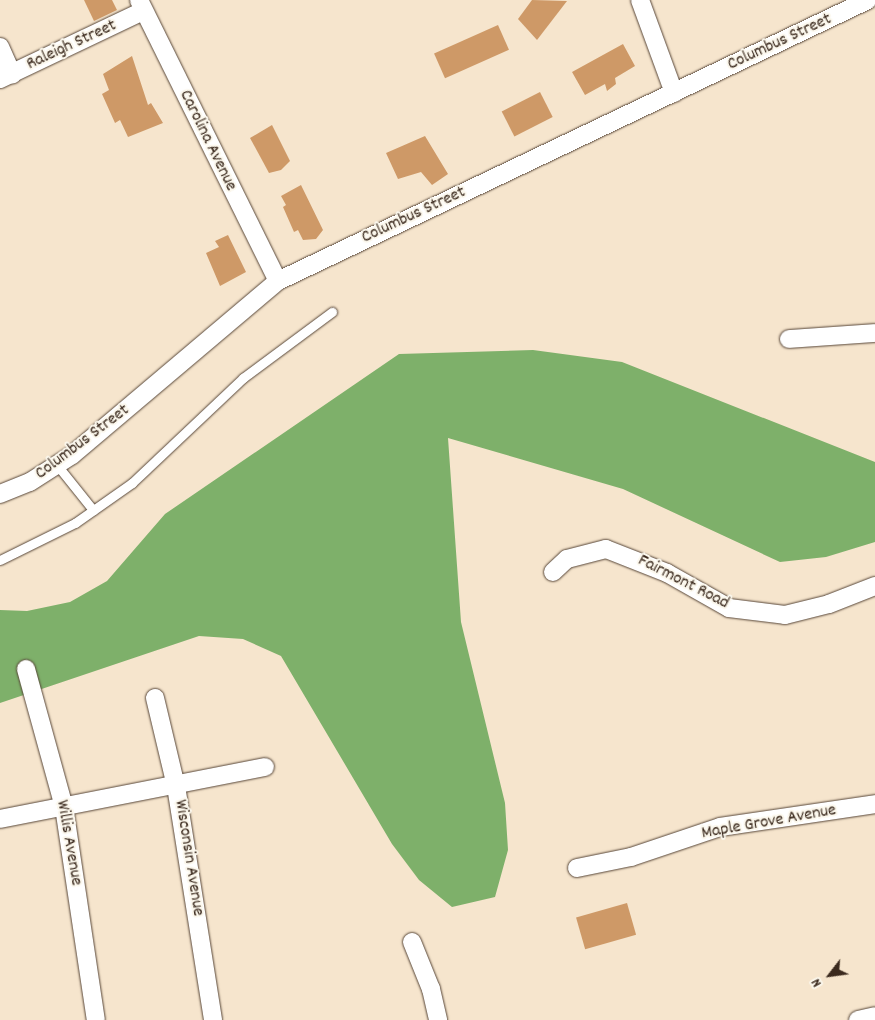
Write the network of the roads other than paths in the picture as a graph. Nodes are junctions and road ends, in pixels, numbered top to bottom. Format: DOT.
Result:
graph roads {
  1 [pos="640,0"];
  2 [pos="868,0"];
  3 [pos="141,6"];
  4 [pos="0,47"];
  5 [pos="6,76"];
  6 [pos="674,93"];
  7 [pos="278,281"];
  8 [pos="332,312"];
  9 [pos="875,333"];
  10 [pos="789,339"];
  11 [pos="56,465"];
  12 [pos="0,494"];
  13 [pos="94,510"];
  14 [pos="0,560"];
  15 [pos="553,572"];
  16 [pos="875,586"];
  17 [pos="26,669"];
  18 [pos="155,698"];
  19 [pos="265,767"];
  20 [pos="176,786"];
  21 [pos="875,804"];
  22 [pos="64,807"];
  23 [pos="0,819"];
  24 [pos="577,868"];
  25 [pos="412,942"];
  26 [pos="875,1016"];
  27 [pos="96,1020"];
  28 [pos="213,1020"];
  29 [pos="438,1020"];
  30 [pos="858,1020"];
  1 -- 6 [label="street"];
  2 -- 6 [label="street, Columbus Street"];
  3 -- 5 [label="street, Raleigh Street"];
  3 -- 7 [label="street, Carolina Avenue"];
  4 -- 5 [label="street"];
  6 -- 7 [label="street, Columbus Street"];
  7 -- 11 [label="street, Columbus Street"];
  8 -- 13 [label="lane"];
  9 -- 10 [label="street"];
  11 -- 12 [label="street, Columbus Street"];
  11 -- 13 [label="lane"];
  13 -- 14 [label="lane"];
  15 -- 16 [label="street, Fairmont Road"];
  17 -- 22 [label="street, Willis Avenue"];
  18 -- 20 [label="street, Wisconsin Avenue"];
  19 -- 20 [label="street"];
  20 -- 22 [label="street"];
  20 -- 28 [label="street, Wisconsin Avenue"];
  21 -- 24 [label="street, Maple Grove Avenue"];
  22 -- 23 [label="street"];
  22 -- 27 [label="street, Willis Avenue"];
  25 -- 29 [label="street"];
  26 -- 30 [label="street"];
}
